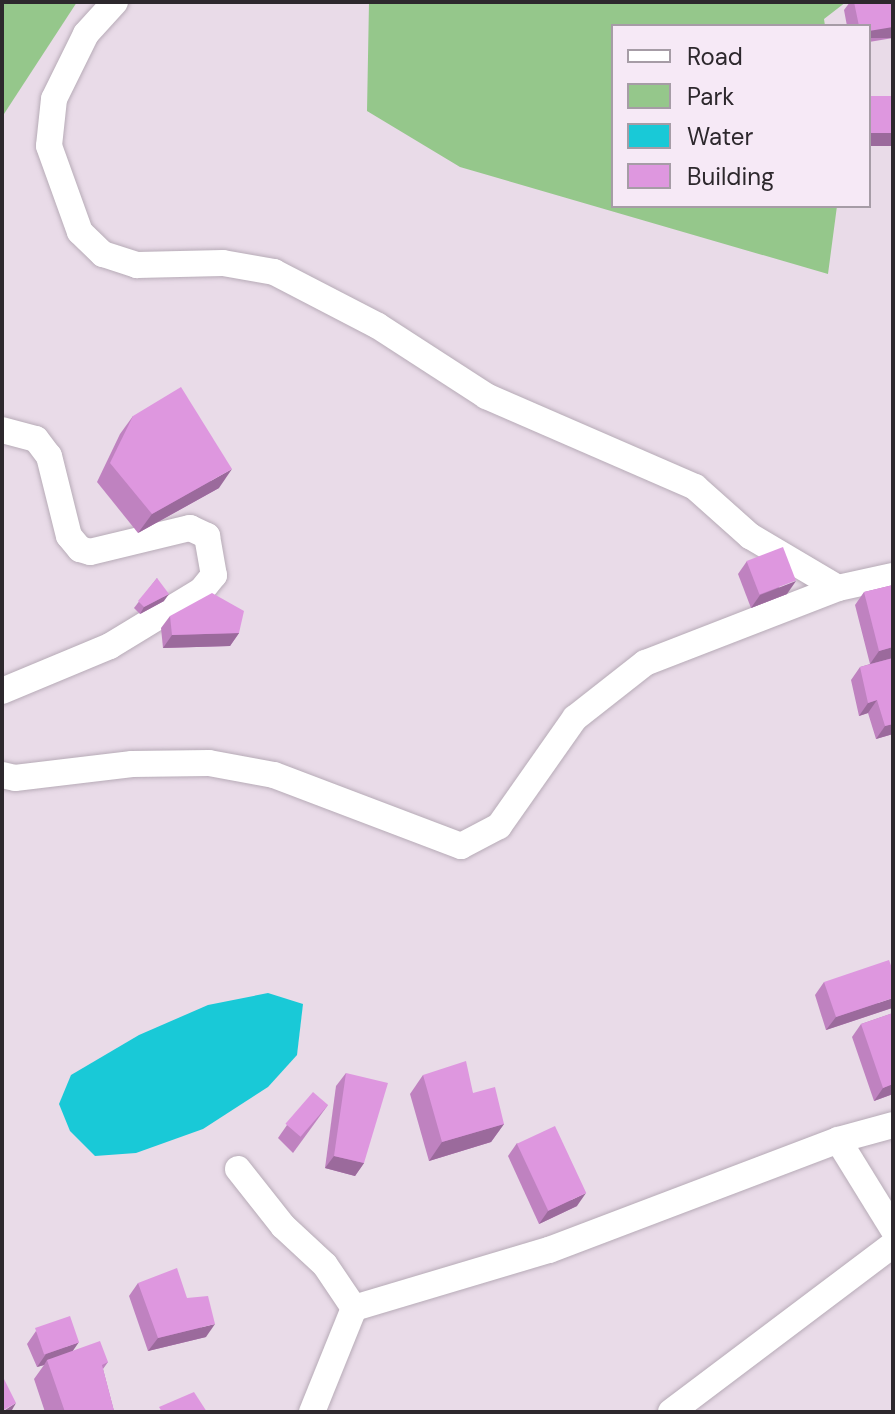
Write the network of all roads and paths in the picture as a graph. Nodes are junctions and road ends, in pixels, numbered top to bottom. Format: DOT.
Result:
graph roads {
  1 [pos="115,2"];
  2 [pos="2,430"];
  3 [pos="893,576"];
  4 [pos="838,588"];
  5 [pos="2,691"];
  6 [pos="2,775"];
  7 [pos="893,1125"];
  8 [pos="838,1140"];
  9 [pos="238,1169"];
  10 [pos="893,1229"];
  11 [pos="893,1245"];
  12 [pos="354,1308"];
  13 [pos="312,1412"];
  14 [pos="671,1412"];
  1 -- 4 [label="street"];
  2 -- 5 [label="street"];
  3 -- 4 [label="street"];
  4 -- 6 [label="street"];
  7 -- 8 [label="street"];
  8 -- 10 [label="street"];
  8 -- 12 [label="street"];
  9 -- 12 [label="street"];
  11 -- 14 [label="street"];
  12 -- 13 [label="street"];
}
